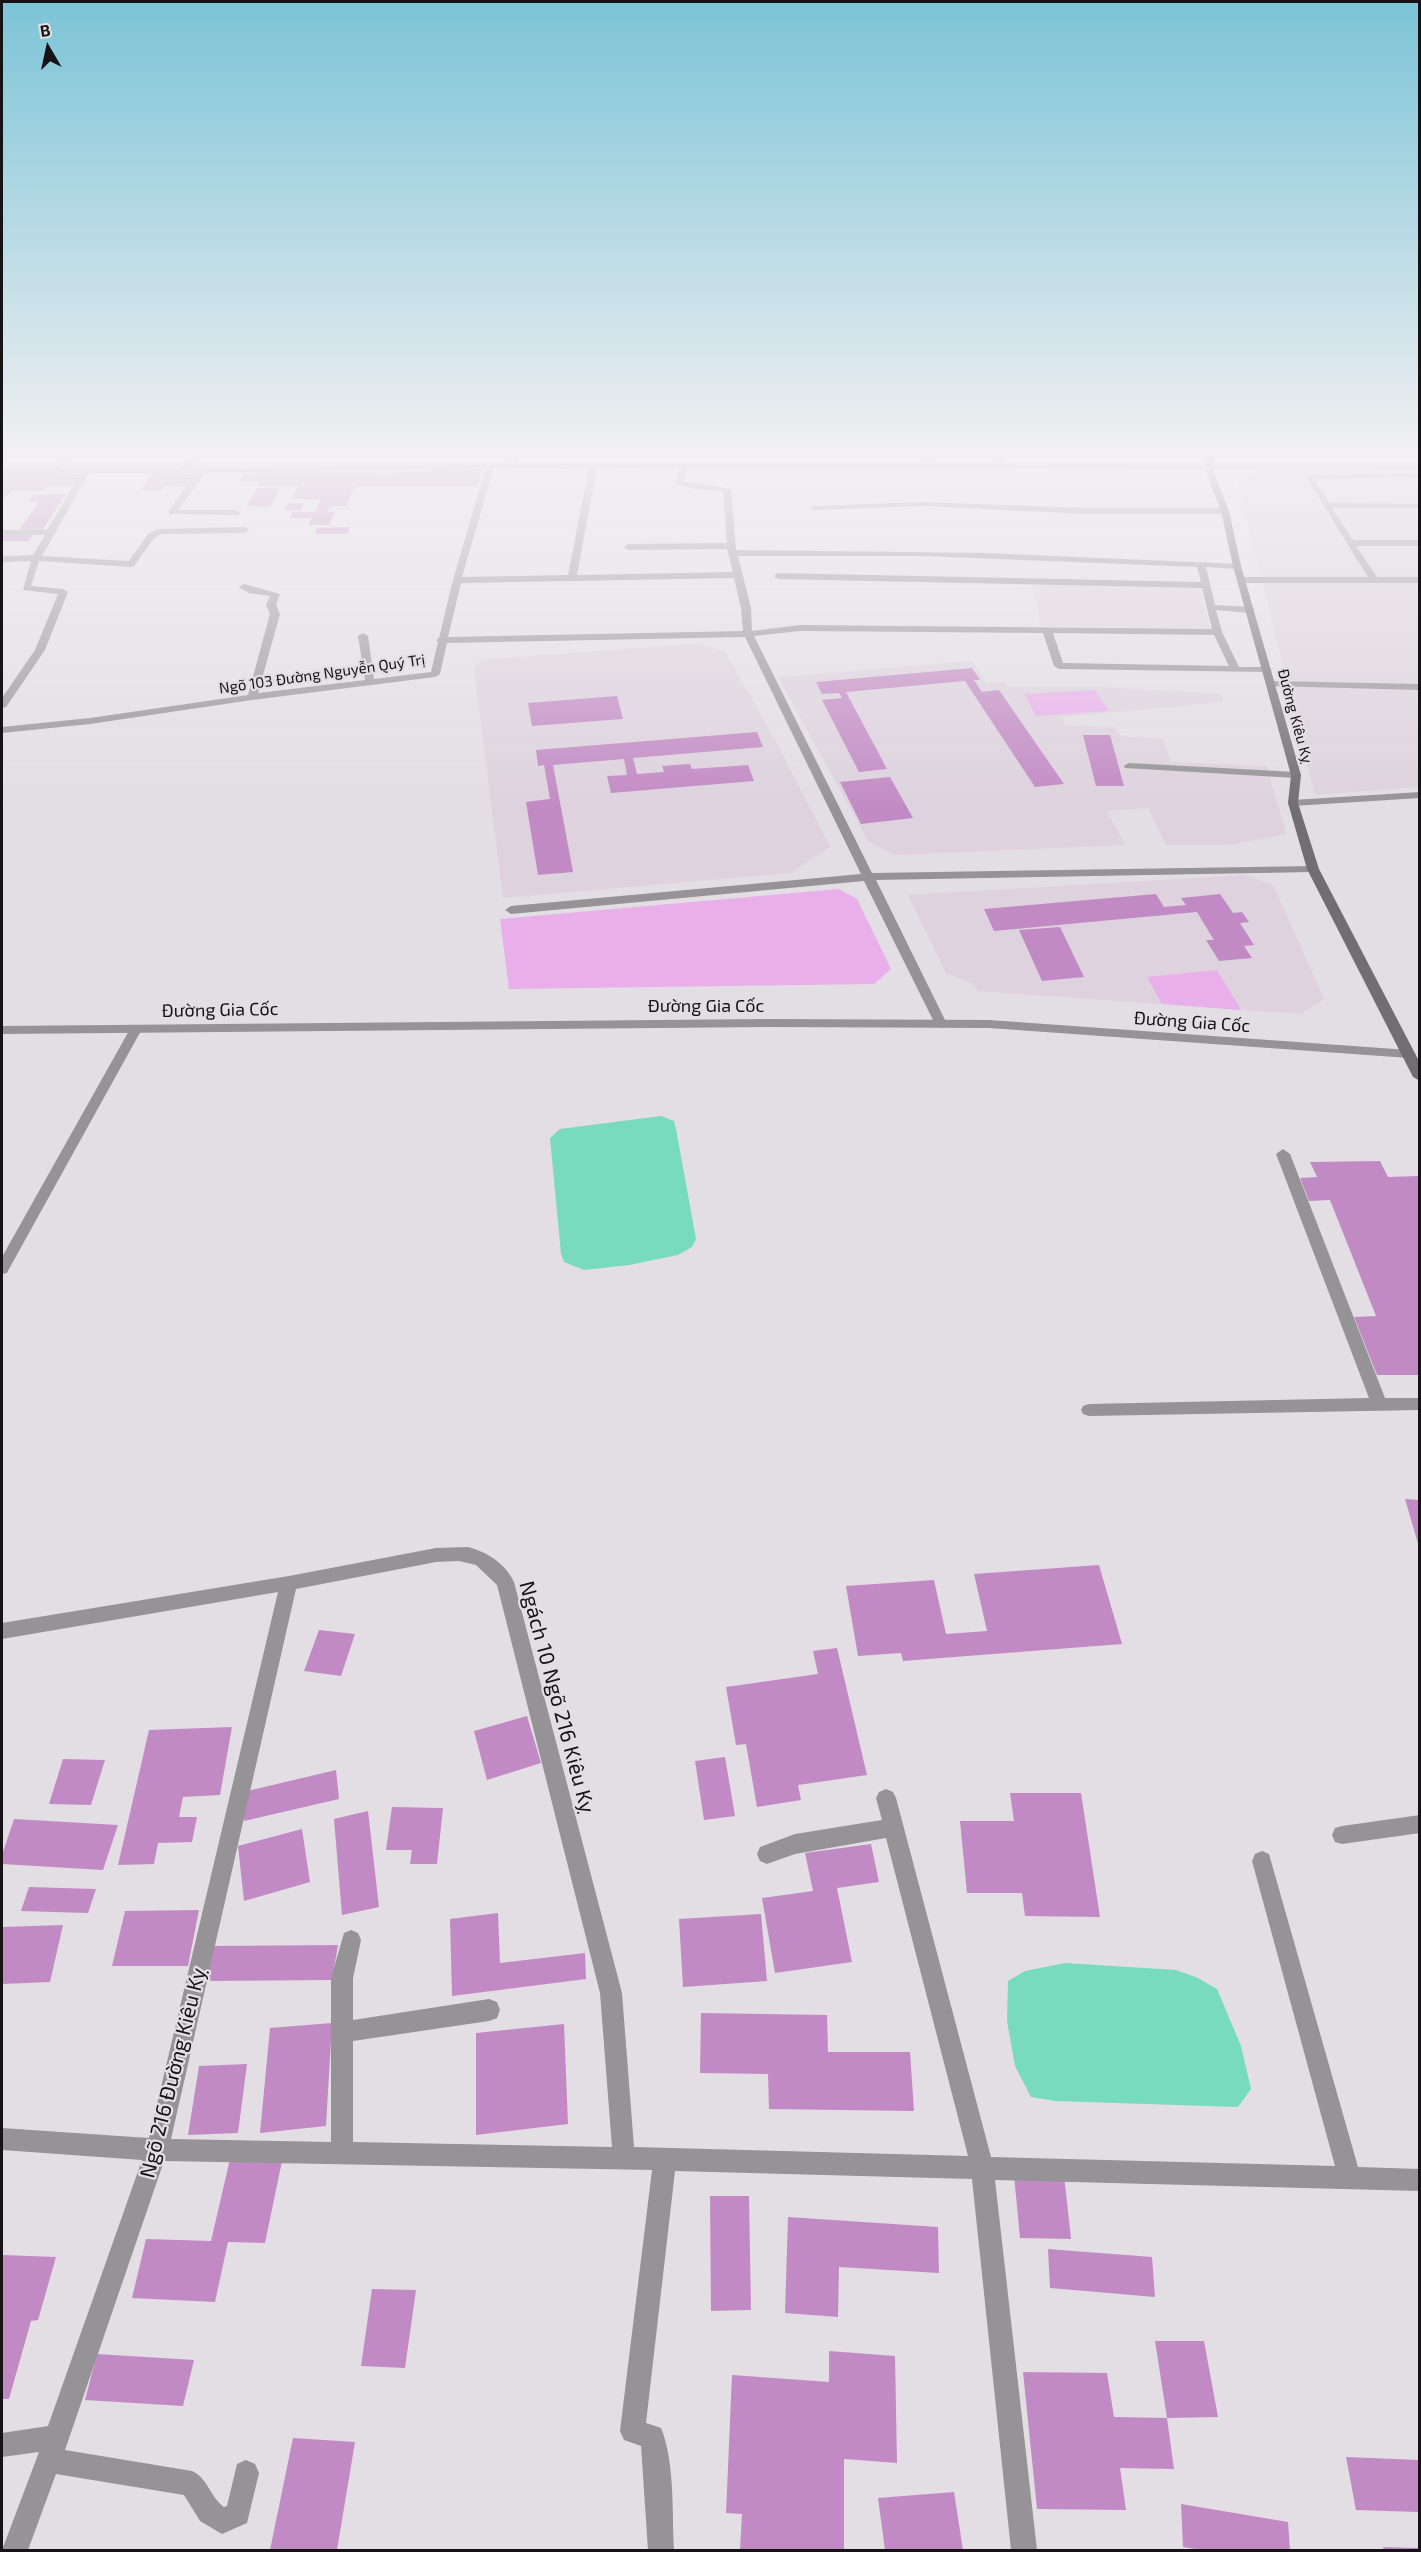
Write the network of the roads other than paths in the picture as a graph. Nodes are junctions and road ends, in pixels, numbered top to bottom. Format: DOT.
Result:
graph roads {
  1 [pos="32,571"];
  2 [pos="460,571"];
  3 [pos="573,571"];
  4 [pos="735,571"];
  5 [pos="1203,571"];
  6 [pos="1239,571"];
  7 [pos="1368,571"];
  8 [pos="1031,574"];
  9 [pos="736,575"];
  10 [pos="778,576"];
  11 [pos="572,578"];
  12 [pos="457,580"];
  13 [pos="1242,580"];
  14 [pos="1374,580"];
  15 [pos="1419,580"];
  16 [pos="1206,585"];
  17 [pos="244,587"];
  18 [pos="1211,607"];
  19 [pos="1250,610"];
  20 [pos="1047,630"];
  21 [pos="1217,632"];
  22 [pos="748,634"];
  23 [pos="363,636"];
  24 [pos="441,640"];
  25 [pos="1235,669"];
  26 [pos="1267,670"];
  27 [pos="370,683"];
  28 [pos="1271,684"];
  29 [pos="1419,687"];
  30 [pos="252,697"];
  31 [pos="2,705"];
  32 [pos="2,730"];
  33 [pos="1129,766"];
  34 [pos="1296,775"];
  35 [pos="1419,795"];
  36 [pos="1293,803"];
  37 [pos="1313,869"];
  38 [pos="869,878"];
  39 [pos="511,910"];
  40 [pos="941,1024"];
  41 [pos="136,1029"];
  42 [pos="2,1030"];
  43 [pos="1409,1054"];
  44 [pos="1419,1077"];
  45 [pos="1283,1154"];
  46 [pos="2,1269"];
  47 [pos="1379,1404"];
  48 [pos="1419,1404"];
  49 [pos="1089,1410"];
  50 [pos="289,1583"];
  51 [pos="2,1630"];
  52 [pos="886,1798"];
  53 [pos="1419,1824"];
  54 [pos="894,1827"];
  55 [pos="1342,1835"];
  56 [pos="767,1854"];
  57 [pos="1263,1861"];
  58 [pos="351,1940"];
  59 [pos="489,2010"];
  60 [pos="342,2032"];
  61 [pos="2,2139"];
  62 [pos="157,2150"];
  63 [pos="342,2154"];
  64 [pos="624,2158"];
  65 [pos="665,2160"];
  66 [pos="982,2167"];
  67 [pos="1350,2178"];
  68 [pos="1419,2180"];
  69 [pos="57,2437"];
  70 [pos="2,2445"];
  71 [pos="48,2460"];
  72 [pos="246,2473"];
  73 [pos="15,2550"];
  74 [pos="661,2550"];
  75 [pos="1024,2550"];
  1 -- 31 [label="street"];
  2 -- 12 [label="street, Ngõ 103 Đường Nguyễn Quý Trị"];
  3 -- 11 [label="street"];
  4 -- 9 [label="street"];
  5 -- 16 [label="street"];
  6 -- 13 [label="main road, Đường Kiêu Kỵ"];
  7 -- 14 [label="street"];
  8 -- 10 [label="street"];
  8 -- 16 [label="street"];
  9 -- 11 [label="street"];
  9 -- 22 [label="street"];
  11 -- 12 [label="street"];
  12 -- 24 [label="street, Ngõ 103 Đường Nguyễn Quý Trị"];
  13 -- 14 [label="street"];
  13 -- 19 [label="main road, Đường Kiêu Kỵ"];
  14 -- 15 [label="street"];
  16 -- 18 [label="street"];
  17 -- 30 [label="street"];
  18 -- 19 [label="street"];
  18 -- 21 [label="street"];
  19 -- 26 [label="main road, Đường Kiêu Kỵ"];
  20 -- 21 [label="street"];
  20 -- 22 [label="street"];
  20 -- 25 [label="street"];
  21 -- 25 [label="street"];
  22 -- 24 [label="street"];
  22 -- 38 [label="street"];
  23 -- 27 [label="street"];
  24 -- 27 [label="street, Ngõ 103 Đường Nguyễn Quý Trị"];
  25 -- 26 [label="street"];
  26 -- 28 [label="main road, Đường Kiêu Kỵ"];
  27 -- 30 [label="street, Ngõ 103 Đường Nguyễn Quý Trị"];
  28 -- 29 [label="street"];
  28 -- 34 [label="main road, Đường Kiêu Kỵ"];
  30 -- 32 [label="street, Ngõ 103 Đường Nguyễn Quý Trị"];
  33 -- 34 [label="street"];
  34 -- 36 [label="main road, Đường Kiêu Kỵ"];
  35 -- 36 [label="street"];
  36 -- 37 [label="main road, Đường Kiêu Kỵ"];
  37 -- 38 [label="street"];
  37 -- 43 [label="main road, Đường Kiêu Kỵ"];
  38 -- 39 [label="street"];
  38 -- 40 [label="street"];
  40 -- 41 [label="street, Đường Gia Cốc"];
  40 -- 43 [label="street, Đường Gia Cốc"];
  41 -- 42 [label="street, Đường Gia Cốc"];
  41 -- 46 [label="street"];
  43 -- 44 [label="main road, Đường Kiêu Kỵ"];
  45 -- 47 [label="street"];
  47 -- 48 [label="street"];
  47 -- 49 [label="street"];
  50 -- 51 [label="street, Ngách 10 Ngõ 216 Kiêu Kỵ"];
  50 -- 62 [label="street, Ngõ 216 Đường Kiêu Kỵ"];
  50 -- 64 [label="street, Ngách 10 Ngõ 216 Kiêu Kỵ"];
  52 -- 54 [label="street"];
  53 -- 55 [label="street"];
  54 -- 56 [label="street"];
  54 -- 66 [label="street"];
  57 -- 67 [label="street"];
  58 -- 60 [label="street"];
  59 -- 60 [label="street"];
  60 -- 63 [label="street"];
  61 -- 62 [label="street"];
  62 -- 63 [label="street"];
  62 -- 69 [label="street, Ngõ 216 Đường Kiêu Kỵ"];
  63 -- 64 [label="street"];
  64 -- 65 [label="street"];
  65 -- 66 [label="street"];
  65 -- 74 [label="street"];
  66 -- 67 [label="street"];
  66 -- 75 [label="street"];
  67 -- 68 [label="street"];
  69 -- 70 [label="street"];
  69 -- 71 [label="street, Ngõ 216 Đường Kiêu Kỵ"];
  71 -- 72 [label="street"];
  71 -- 73 [label="street, Ngõ 216 Đường Kiêu Kỵ"];
}
